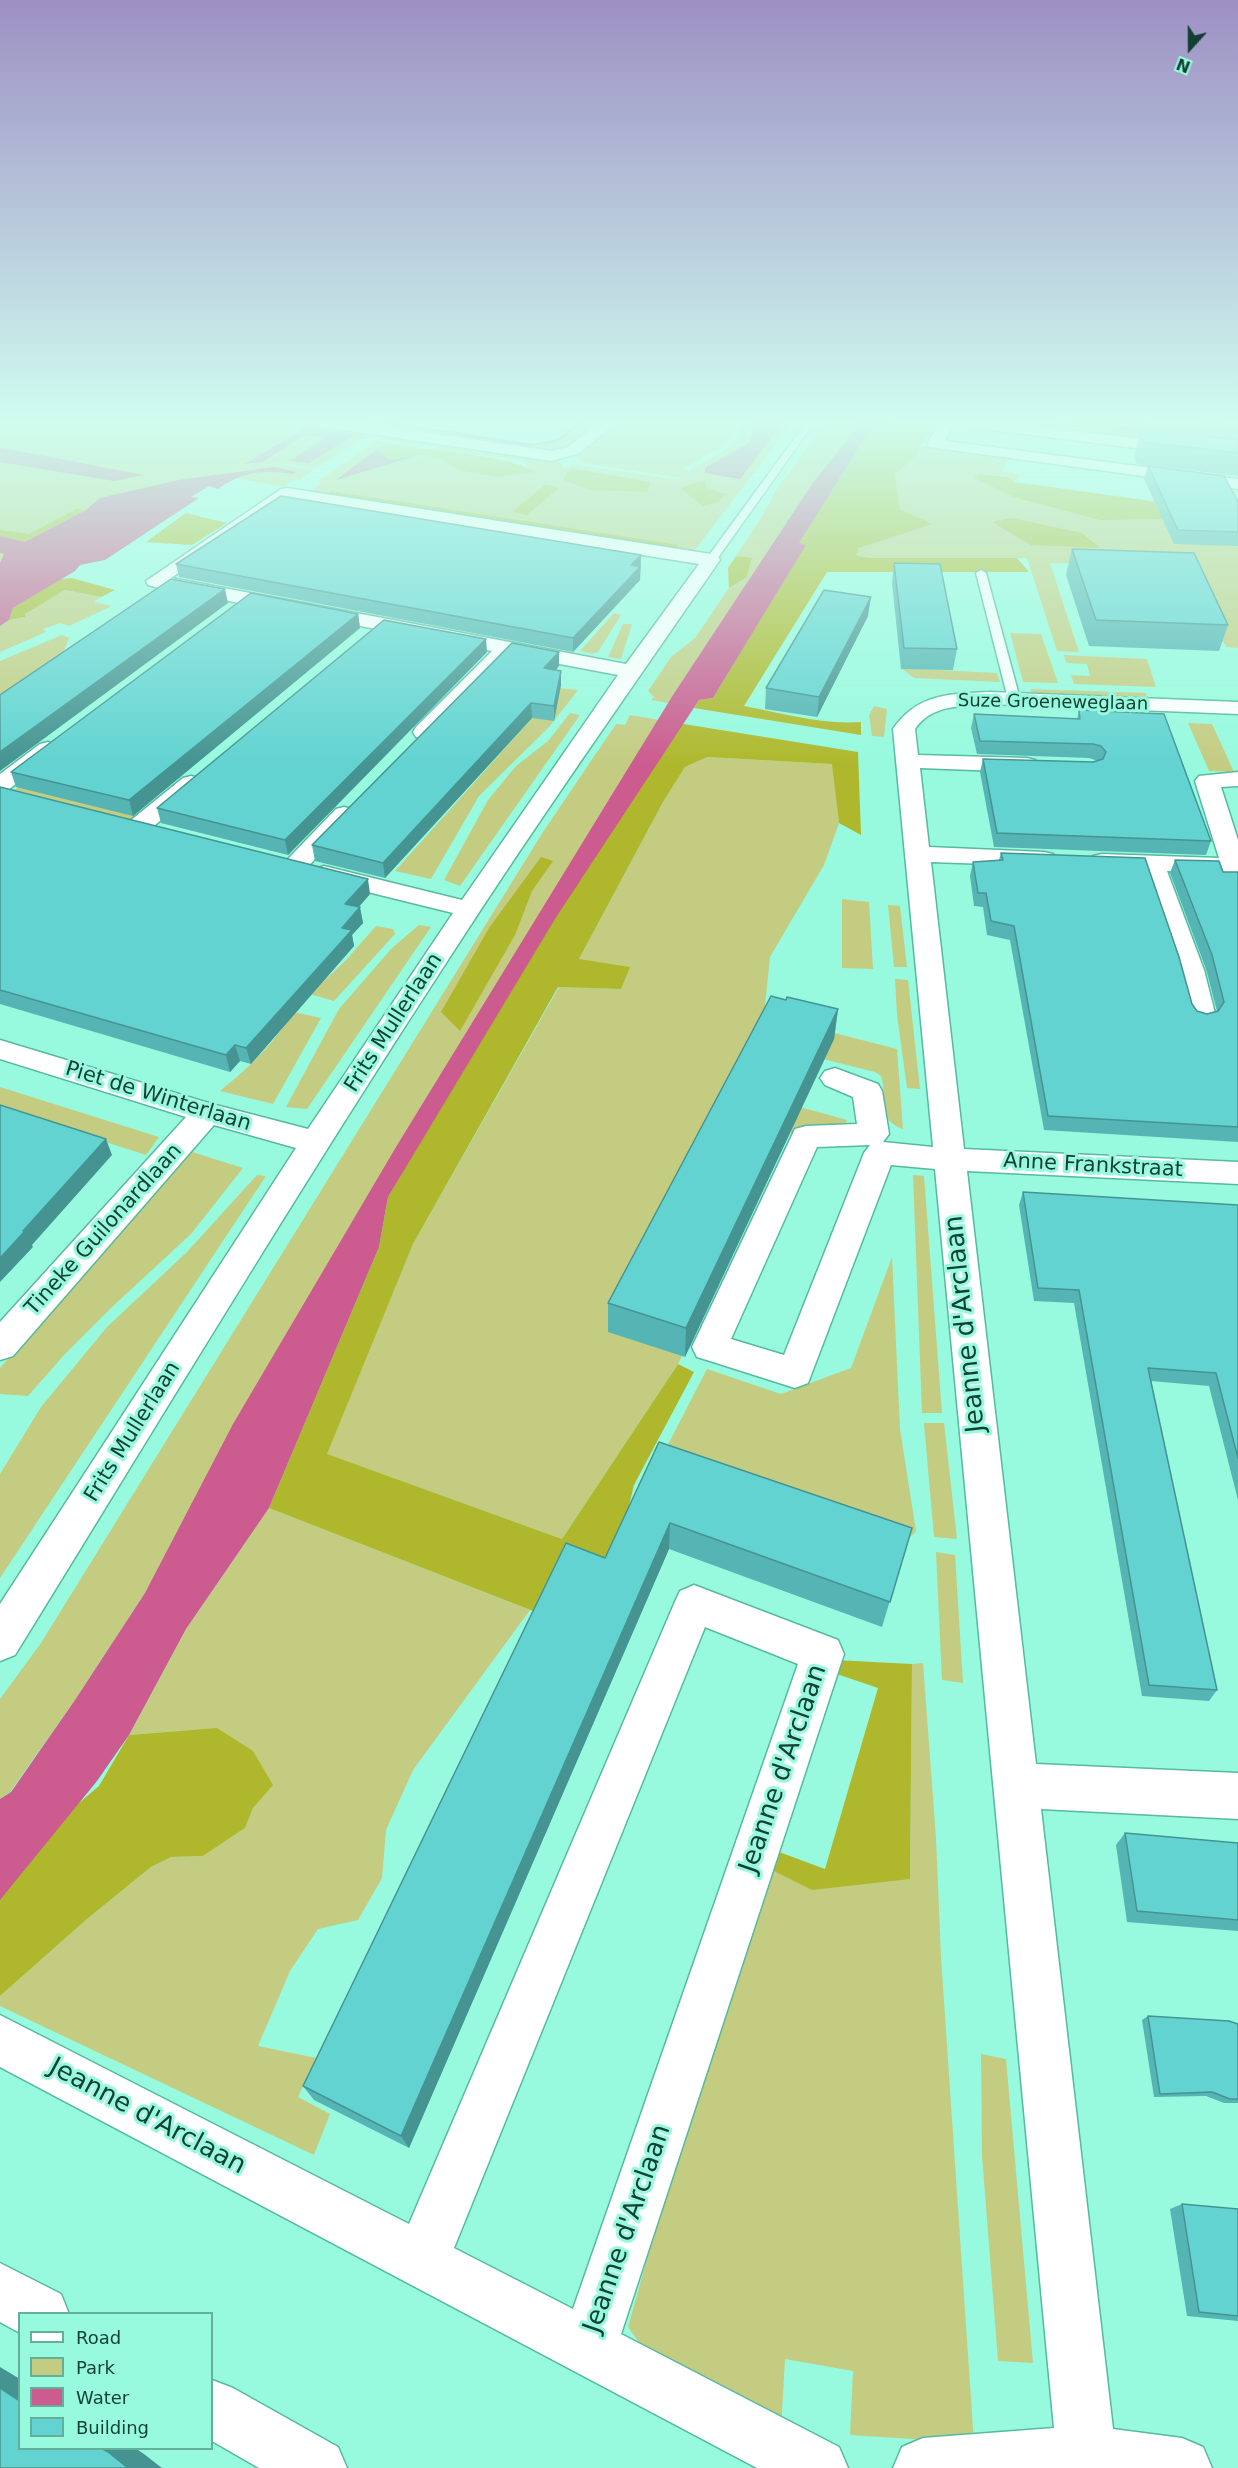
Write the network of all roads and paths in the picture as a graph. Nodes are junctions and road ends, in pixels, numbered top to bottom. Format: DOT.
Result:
graph roads {
  1 [pos="224,535"];
  2 [pos="554,535"];
  3 [pos="729,535"];
  4 [pos="711,560"];
  5 [pos="981,573"];
  6 [pos="249,599"];
  7 [pos="225,617"];
  8 [pos="381,624"];
  9 [pos="359,642"];
  10 [pos="507,648"];
  11 [pos="630,671"];
  12 [pos="1014,699"];
  13 [pos="1238,708"];
  14 [pos="64,737"];
  15 [pos="405,751"];
  16 [pos="905,758"];
  17 [pos="1054,766"];
  18 [pos="208,769"];
  19 [pos="1238,778"];
  20 [pos="0,785"];
  21 [pos="356,802"];
  22 [pos="139,826"];
  23 [pos="916,854"];
  24 [pos="1152,863"];
  25 [pos="1236,866"];
  26 [pos="468,909"];
  27 [pos="1202,1017"];
  28 [pos="0,1049"];
  29 [pos="835,1078"];
  30 [pos="207,1113"];
  31 [pos="316,1142"];
  32 [pos="877,1144"];
  33 [pos="948,1159"];
  34 [pos="1238,1173"];
  35 [pos="0,1346"];
  36 [pos="0,1641"];
  37 [pos="1015,1785"];
  38 [pos="1238,1796"];
  39 [pos="0,2040"];
  40 [pos="421,2261"];
  41 [pos="0,2291"];
  42 [pos="39,2312"];
  43 [pos="588,2347"];
  44 [pos="213,2410"];
  45 [pos="1087,2461"];
  46 [pos="317,2468"];
  47 [pos="818,2468"];
  48 [pos="923,2468"];
  49 [pos="1182,2468"];
  1 -- 6 [label="street"];
  2 -- 4 [label="street"];
  3 -- 4 [label="lane, Frits Mullerlaan"];
  4 -- 11 [label="street, Frits Mullerlaan"];
  5 -- 12 [label="lane"];
  6 -- 7 [label="street"];
  6 -- 8 [label="street"];
  8 -- 9 [label="street"];
  8 -- 10 [label="street"];
  10 -- 11 [label="street"];
  10 -- 15 [label="street"];
  11 -- 26 [label="street, Frits Mullerlaan"];
  12 -- 13 [label="street, Suze Groeneweglaan"];
  12 -- 16 [label="street, Suze Groeneweglaan"];
  14 -- 20 [label="street"];
  16 -- 17 [label="street"];
  16 -- 23 [label="street, Jeanne d'Arclaan"];
  18 -- 22 [label="street"];
  19 -- 25 [label="street"];
  21 -- 26 [label="street"];
  23 -- 24 [label="street"];
  23 -- 33 [label="street, Jeanne d'Arclaan"];
  24 -- 25 [label="street"];
  24 -- 27 [label="street"];
  26 -- 31 [label="street, Frits Mullerlaan"];
  28 -- 30 [label="street, Piet de Winterlaan"];
  29 -- 32 [label="street"];
  30 -- 31 [label="street, Piet de Winterlaan"];
  30 -- 35 [label="street, Tineke Guilonardlaan"];
  31 -- 36 [label="street, Frits Mullerlaan"];
  32 -- 32 [label="street"];
  32 -- 33 [label="street"];
  33 -- 34 [label="street, Anne Frankstraat"];
  33 -- 37 [label="street, Jeanne d'Arclaan"];
  37 -- 38 [label="street"];
  37 -- 45 [label="street, Jeanne d'Arclaan"];
  39 -- 40 [label="street, Jeanne d'Arclaan"];
  40 -- 43 [label="street, Jeanne d'Arclaan"];
  40 -- 43 [label="street, Jeanne d'Arclaan"];
  41 -- 42 [label="street"];
  43 -- 47 [label="street, Jeanne d'Arclaan"];
  44 -- 46 [label="street"];
  45 -- 48 [label="street"];
  45 -- 49 [label="street"];
}
